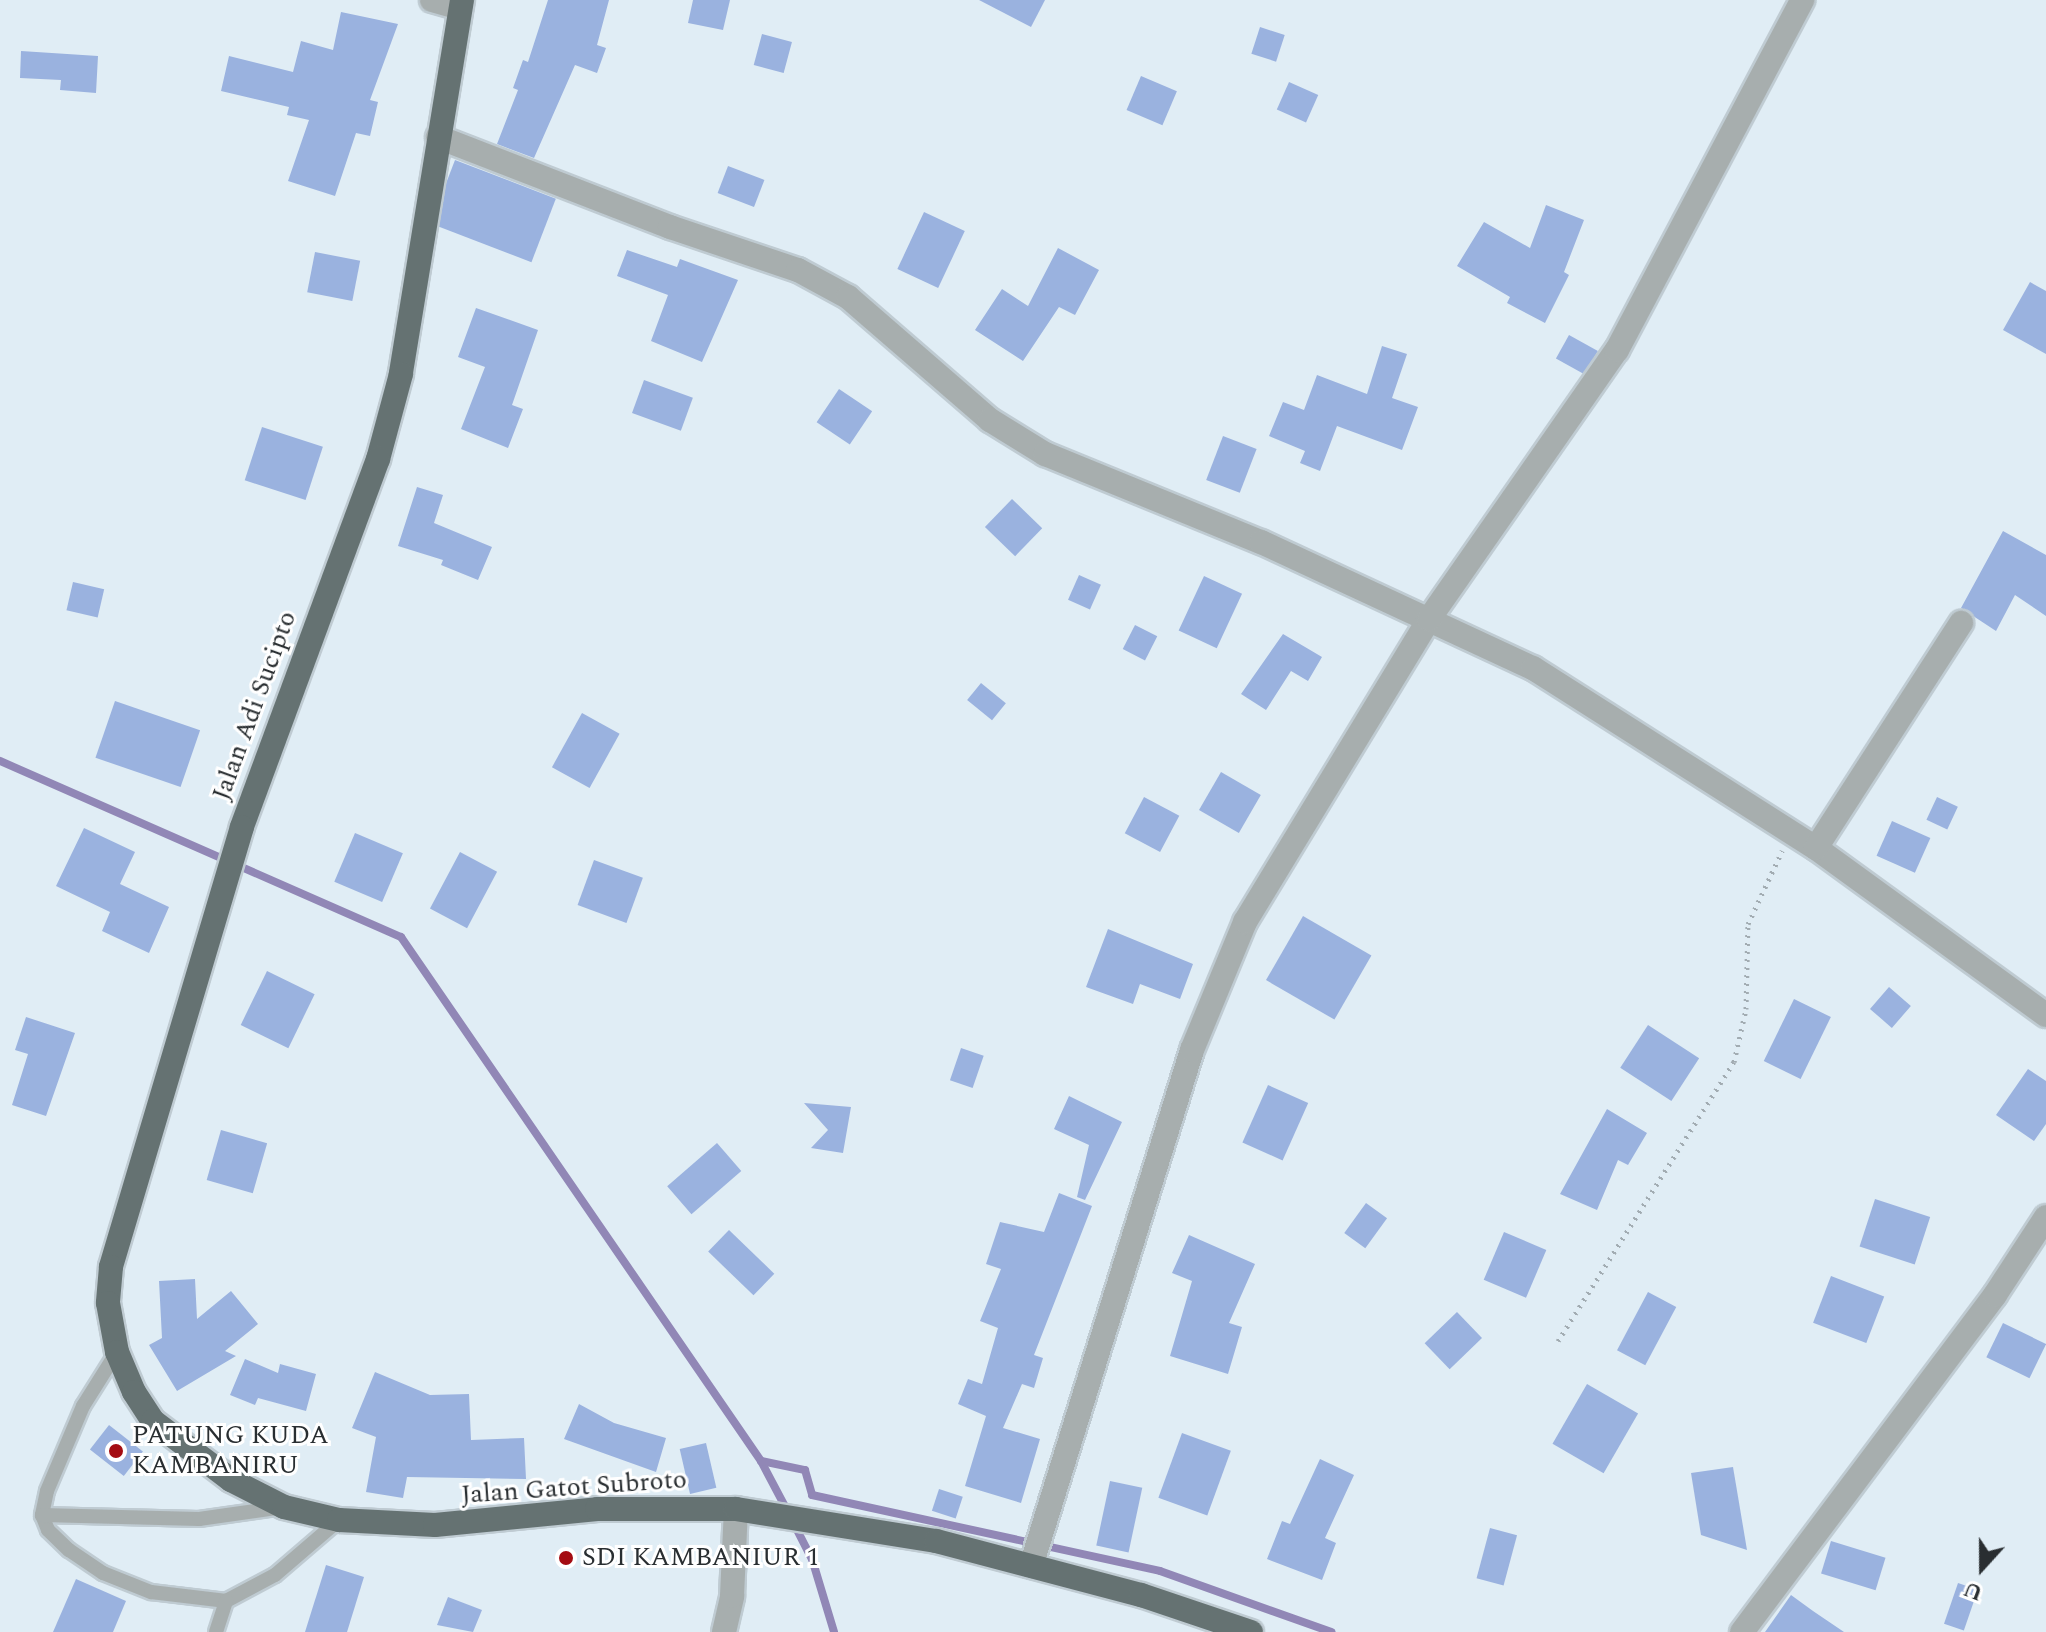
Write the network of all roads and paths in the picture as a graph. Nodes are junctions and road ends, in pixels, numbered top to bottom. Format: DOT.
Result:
graph roads {
  1 [pos="432,0"];
  2 [pos="1802,0"];
  3 [pos="461,4"];
  4 [pos="438,137"];
  5 [pos="1429,619"];
  6 [pos="1961,623"];
  7 [pos="1792,833"];
  8 [pos="1816,848"];
  9 [pos="2046,1015"];
  10 [pos="2046,1217"];
  11 [pos="1558,1341"];
  12 [pos="117,1352"];
  13 [pos="153,1421"];
  14 [pos="284,1507"];
  15 [pos="746,1511"];
  16 [pos="42,1515"];
  17 [pos="339,1520"];
  18 [pos="1035,1551"];
  19 [pos="226,1601"];
  20 [pos="216,1632"];
  21 [pos="724,1632"];
  22 [pos="1251,1632"];
  23 [pos="1742,1632"];
  1 -- 3 [label="street"];
  2 -- 5 [label="street"];
  3 -- 4 [label="highway, Jalan Adi Sucipto"];
  4 -- 5 [label="street"];
  4 -- 12 [label="highway, Jalan Adi Sucipto"];
  5 -- 7 [label="street"];
  5 -- 18 [label="street"];
  6 -- 8 [label="street"];
  7 -- 8 [label="street"];
  7 -- 11 [label="path"];
  8 -- 9 [label="street"];
  10 -- 23 [label="street"];
  12 -- 13 [label="highway, Jalan Adi Sucipto"];
  12 -- 16 [label="lane"];
  13 -- 14 [label="highway, Jalan Gatot Subroto"];
  14 -- 16 [label="lane"];
  14 -- 17 [label="highway, Jalan Gatot Subroto"];
  15 -- 17 [label="highway, Jalan Gatot Subroto"];
  15 -- 18 [label="highway, Jalan Gatot Subroto"];
  15 -- 21 [label="street"];
  16 -- 19 [label="lane"];
  17 -- 19 [label="lane"];
  18 -- 22 [label="highway, Jalan Gatot Subroto"];
  19 -- 20 [label="lane"];
}
